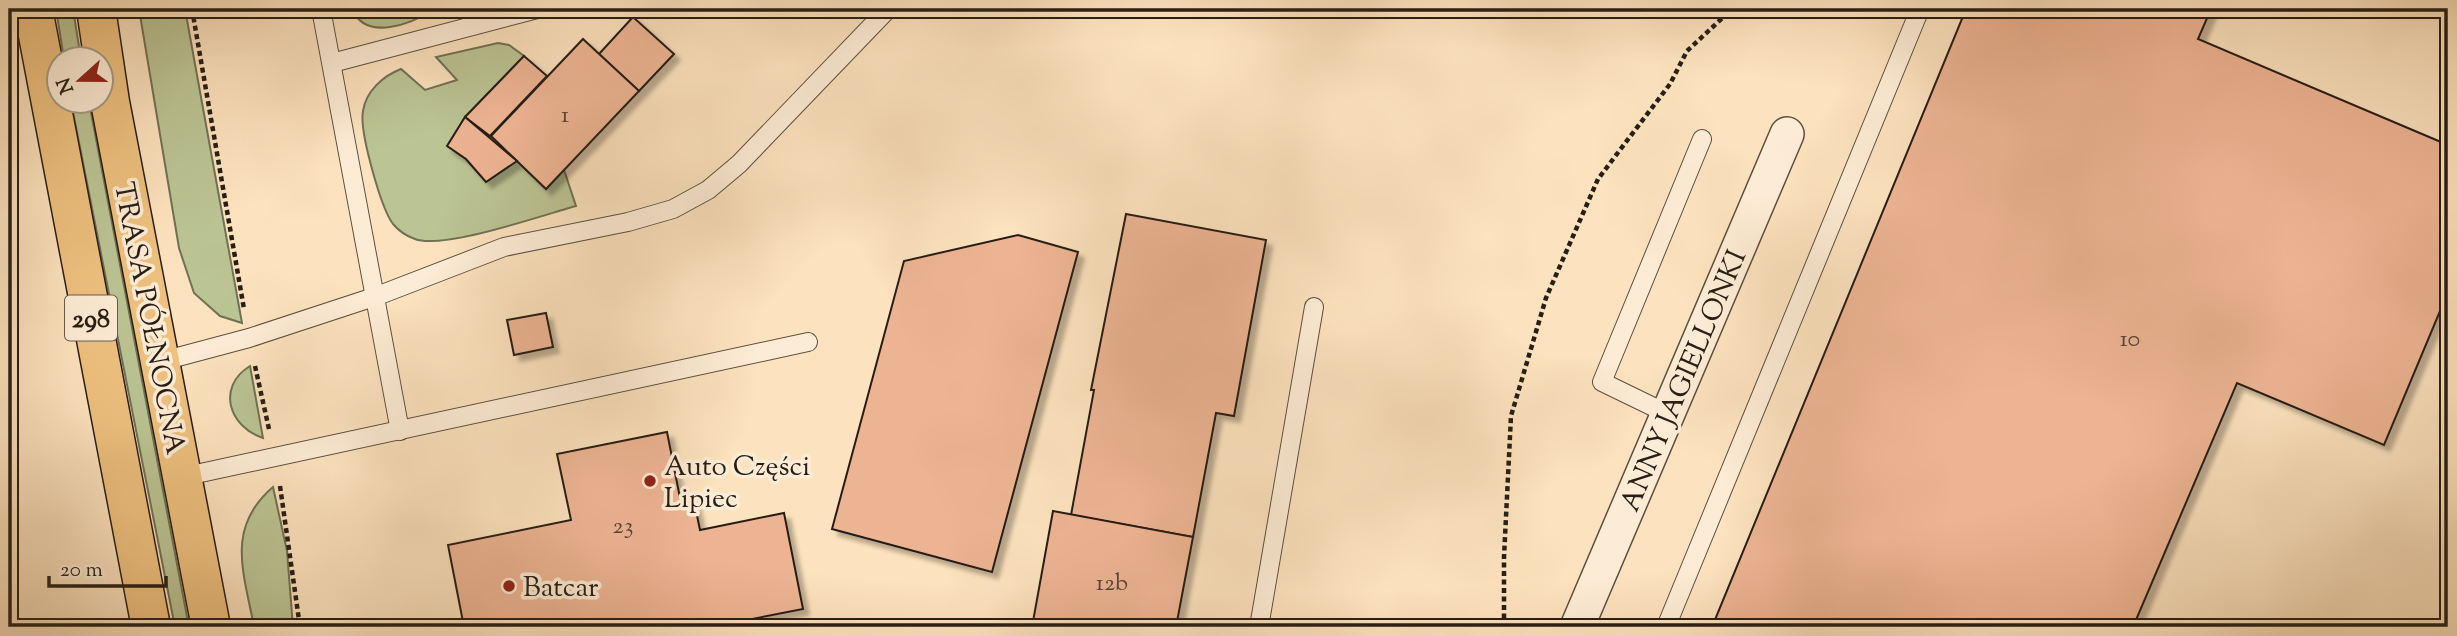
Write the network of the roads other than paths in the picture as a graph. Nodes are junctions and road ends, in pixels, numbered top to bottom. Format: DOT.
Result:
graph roads {
  1 [pos="33,9"];
  2 [pos="96,9"];
  3 [pos="321,9"];
  4 [pos="537,9"];
  5 [pos="888,9"];
  6 [pos="1920,9"];
  7 [pos="474,17"];
  8 [pos="332,63"];
  9 [pos="1787,134"];
  10 [pos="1702,139"];
  11 [pos="377,296"];
  12 [pos="1314,307"];
  13 [pos="808,342"];
  14 [pos="159,362"];
  15 [pos="1668,414"];
  16 [pos="400,431"];
  17 [pos="182,477"];
  18 [pos="151,627"];
  19 [pos="211,627"];
  20 [pos="1259,627"];
  21 [pos="1577,627"];
  22 [pos="1666,627"];
  1 -- 18 [label="main road, TRASA PÓŁNOCNA / 298"];
  2 -- 14 [label="main road, TRASA PÓŁNOCNA / 298"];
  3 -- 8 [label="lane"];
  4 -- 7 [label="lane"];
  5 -- 11 [label="lane"];
  6 -- 22 [label="lane"];
  7 -- 8 [label="lane"];
  8 -- 11 [label="lane"];
  9 -- 15 [label="street, ANNY JAGIELLONKI"];
  10 -- 15 [label="lane"];
  11 -- 14 [label="lane"];
  11 -- 16 [label="lane"];
  12 -- 20 [label="lane"];
  13 -- 16 [label="lane"];
  14 -- 17 [label="main road, TRASA PÓŁNOCNA / 298"];
  15 -- 21 [label="street, ANNY JAGIELLONKI"];
  16 -- 17 [label="lane"];
  17 -- 19 [label="main road, TRASA PÓŁNOCNA / 298"];
}
